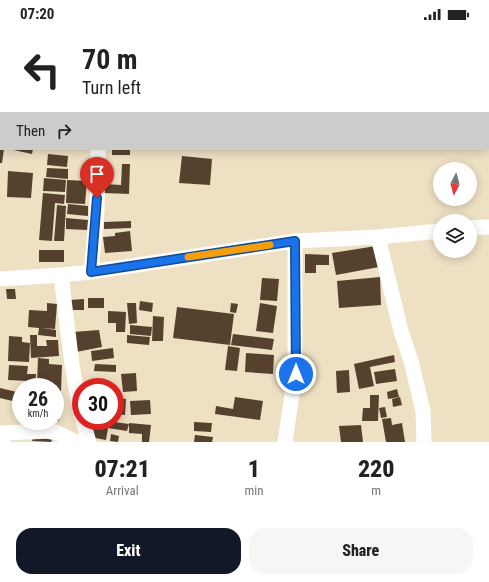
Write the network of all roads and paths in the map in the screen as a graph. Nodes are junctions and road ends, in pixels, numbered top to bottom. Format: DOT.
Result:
graph roads {
  1 [pos="98,150"];
  2 [pos="489,227"];
  3 [pos="477,228"];
  4 [pos="433,232"];
  5 [pos="378,237"];
  6 [pos="295,241"];
  7 [pos="91,272"];
  8 [pos="61,275"];
  9 [pos="0,279"];
  10 [pos="74,378"];
  11 [pos="86,430"];
  12 [pos="3,442"];
  13 [pos="76,442"];
  14 [pos="89,442"];
  15 [pos="285,442"];
  16 [pos="424,442"];
  1 -- 7 [label="street"];
  2 -- 3 [label="street"];
  4 -- 5 [label="street"];
  5 -- 6 [label="street"];
  5 -- 16 [label="street"];
  6 -- 7 [label="street"];
  6 -- 15 [label="street"];
  7 -- 8 [label="street"];
  8 -- 9 [label="street"];
  8 -- 10 [label="street"];
  11 -- 14 [label="street"];
  12 -- 13 [label="street"];
}
